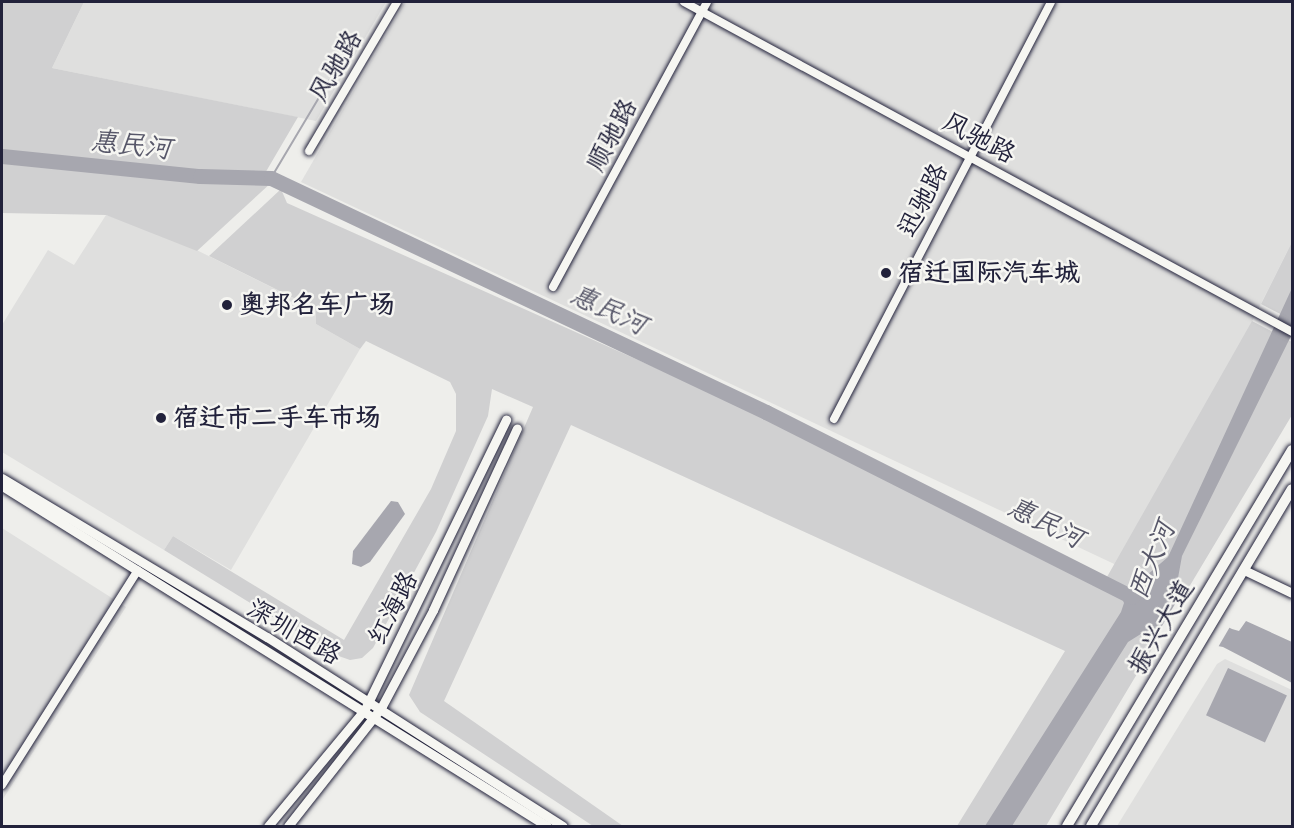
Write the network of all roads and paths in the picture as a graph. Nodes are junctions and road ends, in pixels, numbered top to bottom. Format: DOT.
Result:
graph roads {
  1 [pos="397,2"];
  2 [pos="684,2"];
  3 [pos="706,2"];
  4 [pos="1052,2"];
  5 [pos="701,11"];
  6 [pos="309,151"];
  7 [pos="969,156"];
  8 [pos="553,287"];
  9 [pos="1293,332"];
  10 [pos="834,419"];
  11 [pos="506,420"];
  12 [pos="517,428"];
  13 [pos="1293,450"];
  14 [pos="2,478"];
  15 [pos="2,486"];
  16 [pos="1293,489"];
  17 [pos="138,570"];
  18 [pos="1245,570"];
  19 [pos="1293,593"];
  20 [pos="367,705"];
  21 [pos="379,712"];
  22 [pos="2,785"];
  23 [pos="268,826"];
  24 [pos="288,826"];
  25 [pos="547,826"];
  26 [pos="563,826"];
  27 [pos="1067,826"];
  28 [pos="1091,826"];
  1 -- 6 [label="street, 风驰路"];
  2 -- 5 [label="street, 风驰路"];
  3 -- 5 [label="street, 顺驰路"];
  4 -- 7 [label="street, 迅驰路"];
  5 -- 7 [label="street, 风驰路"];
  5 -- 8 [label="street, 顺驰路"];
  7 -- 9 [label="street, 风驰路"];
  7 -- 10 [label="street, 迅驰路"];
  11 -- 20 [label="street, 红海路"];
  12 -- 21 [label="street, 红海路"];
  13 -- 27 [label="main road, 振兴大道"];
  14 -- 20 [label="street, 深圳西路"];
  15 -- 17 [label="street, 深圳西路"];
  16 -- 18 [label="main road, 振兴大道"];
  17 -- 20 [label="street, 深圳西路"];
  17 -- 22 [label="street"];
  18 -- 19 [label="street"];
  18 -- 28 [label="main road, 振兴大道"];
  20 -- 21 [label="street, 深圳西路"];
  20 -- 23 [label="street, 红海路"];
  21 -- 24 [label="street, 红海路"];
  21 -- 25 [label="street, 深圳西路"];
  21 -- 26 [label="street, 深圳西路"];
}
